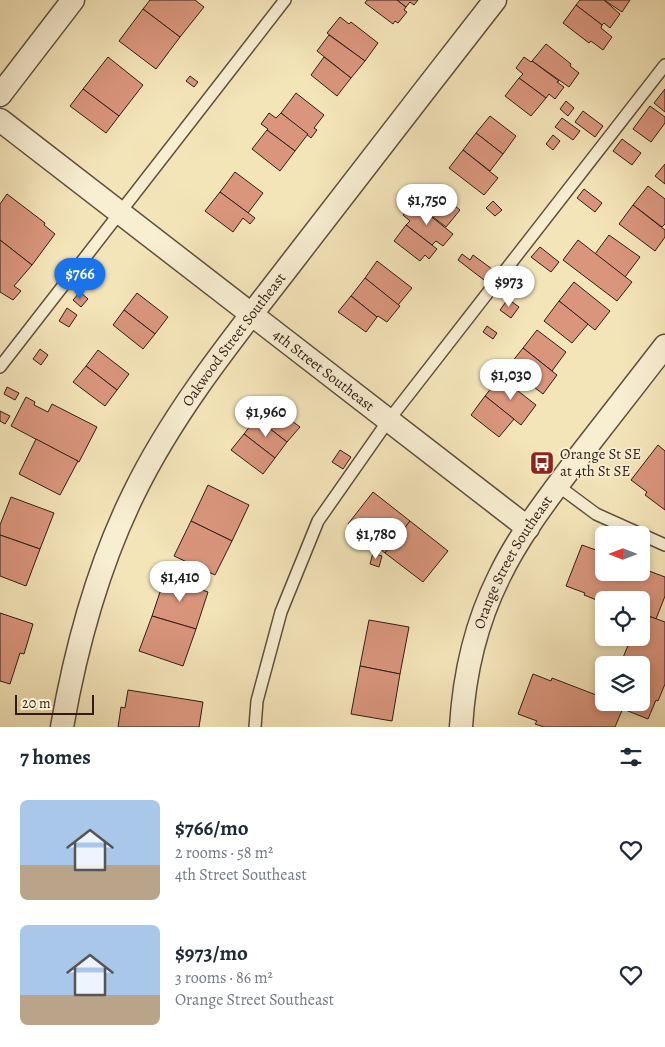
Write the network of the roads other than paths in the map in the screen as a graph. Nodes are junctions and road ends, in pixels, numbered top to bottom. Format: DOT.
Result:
graph roads {
  1 [pos="73,0"];
  2 [pos="286,0"];
  3 [pos="495,0"];
  4 [pos="665,64"];
  5 [pos="0,95"];
  6 [pos="0,120"];
  7 [pos="120,213"];
  8 [pos="251,315"];
  9 [pos="665,346"];
  10 [pos="0,367"];
  11 [pos="388,421"];
  12 [pos="557,485"];
  13 [pos="528,528"];
  14 [pos="665,545"];
  15 [pos="62,727"];
  16 [pos="255,727"];
  17 [pos="460,727"];
  1 -- 5 [label="street"];
  2 -- 7 [label="lane"];
  3 -- 8 [label="street, Oakwood Street Southeast"];
  4 -- 11 [label="lane"];
  6 -- 7 [label="street, 4th Street Southeast"];
  7 -- 8 [label="street, 4th Street Southeast"];
  7 -- 10 [label="lane"];
  8 -- 11 [label="street, 4th Street Southeast"];
  8 -- 15 [label="street, Oakwood Street Southeast"];
  9 -- 12 [label="street, Orange Street Southeast"];
  11 -- 13 [label="street, 4th Street Southeast"];
  11 -- 16 [label="lane"];
  12 -- 13 [label="street, Orange Street Southeast"];
  12 -- 14 [label="lane"];
  13 -- 17 [label="street, Orange Street Southeast"];
}
